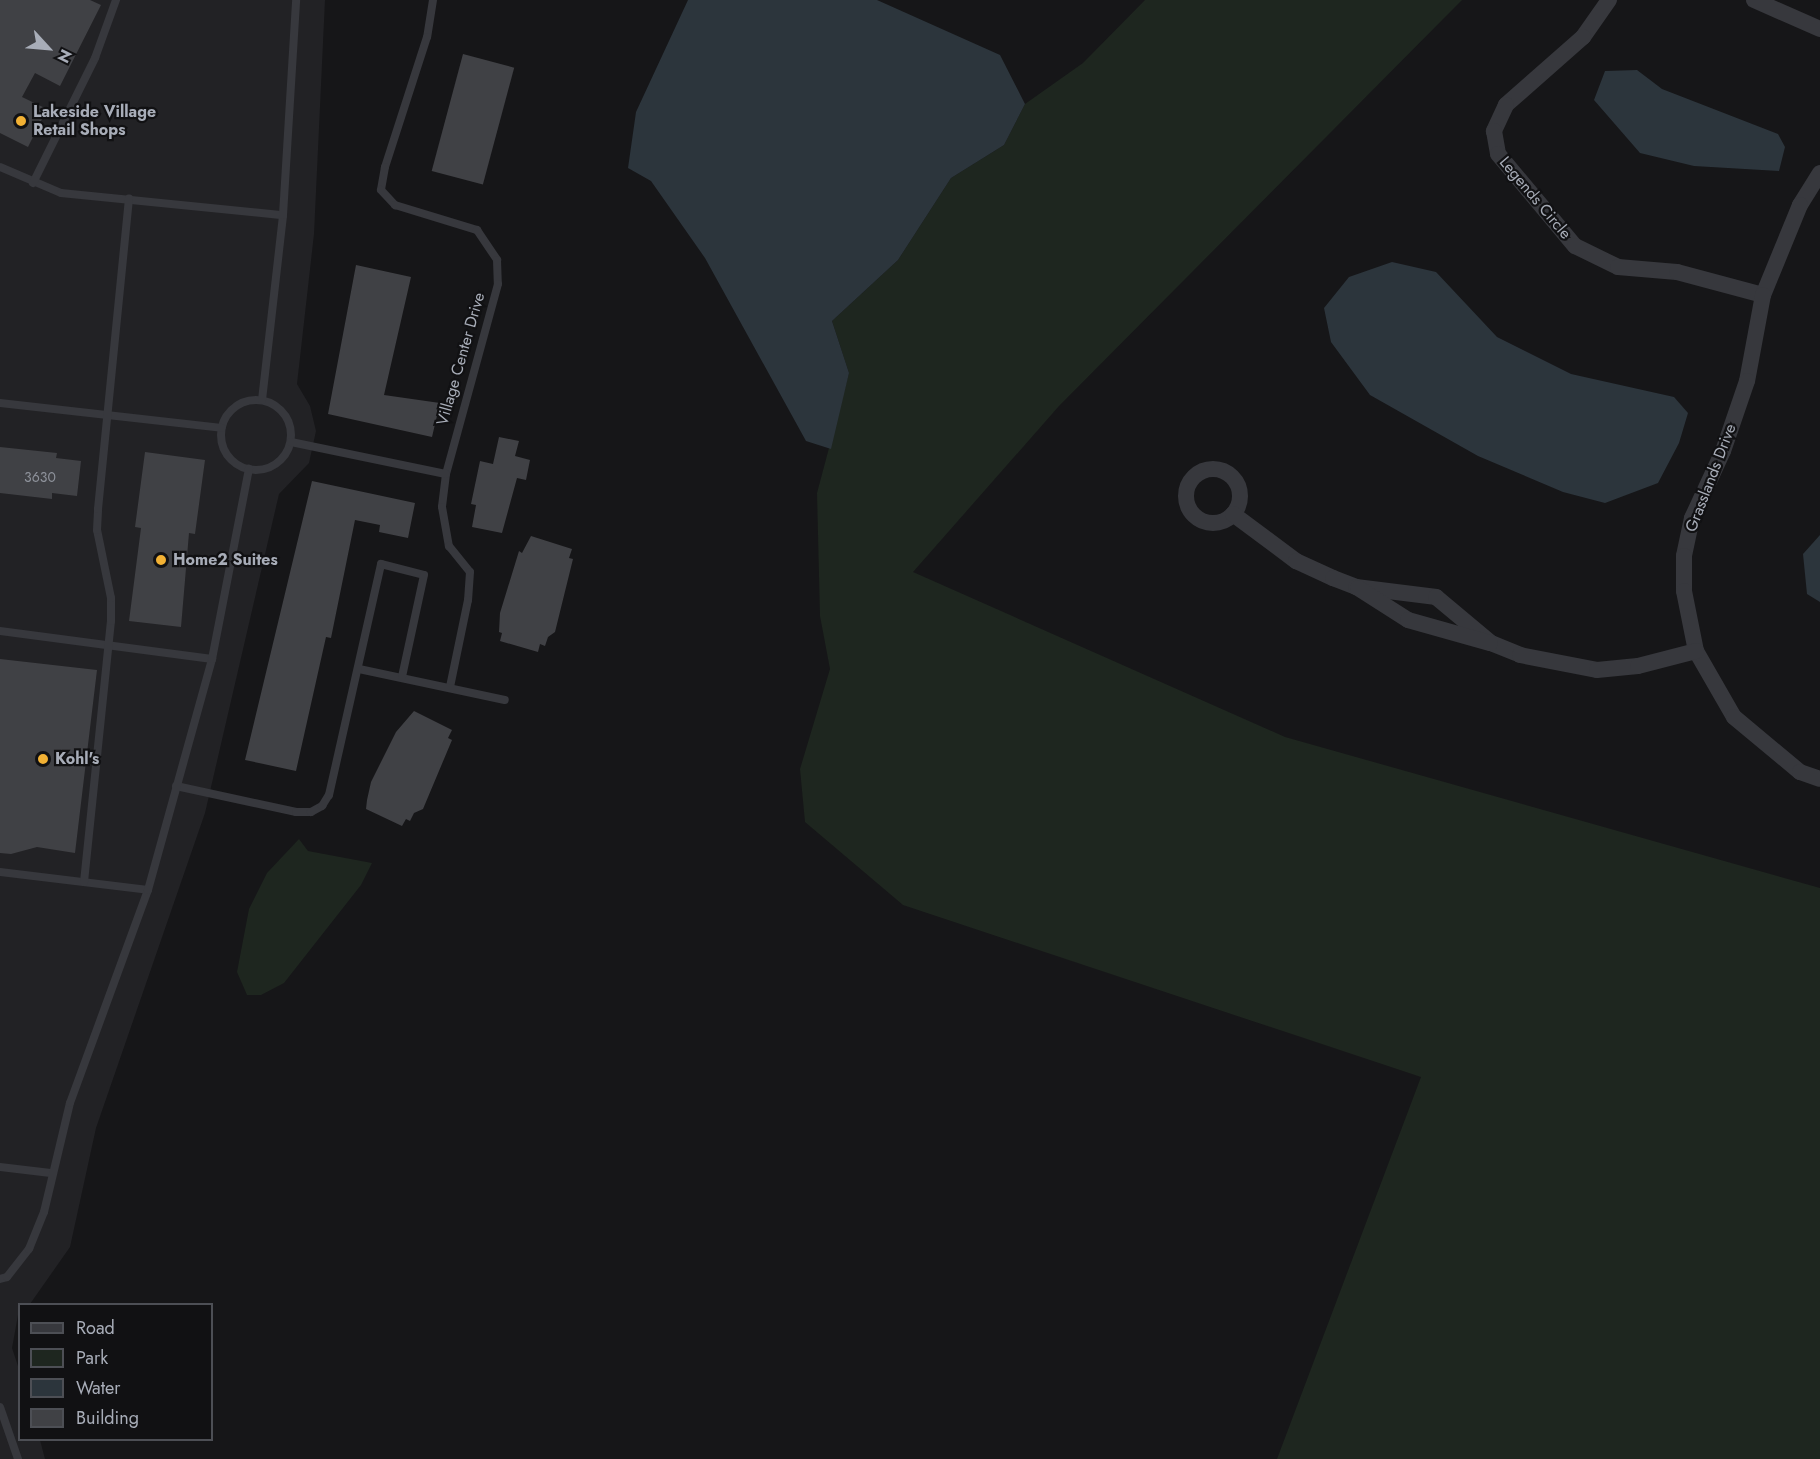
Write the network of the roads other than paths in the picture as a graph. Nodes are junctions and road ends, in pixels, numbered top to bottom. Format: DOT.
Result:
graph roads {
  1 [pos="116,0"];
  2 [pos="296,0"];
  3 [pos="433,0"];
  4 [pos="1609,0"];
  5 [pos="1754,0"];
  6 [pos="1820,29"];
  7 [pos="0,167"];
  8 [pos="1820,173"];
  9 [pos="33,183"];
  10 [pos="129,199"];
  11 [pos="283,215"];
  12 [pos="1763,295"];
  13 [pos="262,400"];
  14 [pos="0,403"];
  15 [pos="108,416"];
  16 [pos="222,428"];
  17 [pos="291,442"];
  18 [pos="249,469"];
  19 [pos="446,474"];
  20 [pos="1233,514"];
  21 [pos="1356,587"];
  22 [pos="0,631"];
  23 [pos="1491,643"];
  24 [pos="110,646"];
  25 [pos="1696,651"];
  26 [pos="212,659"];
  27 [pos="359,669"];
  28 [pos="402,677"];
  29 [pos="450,687"];
  30 [pos="504,700"];
  31 [pos="1820,779"];
  32 [pos="176,786"];
  33 [pos="0,872"];
  34 [pos="84,882"];
  35 [pos="147,890"];
  36 [pos="0,1167"];
  37 [pos="51,1173"];
  38 [pos="4,1278"];
  39 [pos="0,1284"];
  40 [pos="0,1407"];
  41 [pos="18,1459"];
  1 -- 9 [label="lane"];
  2 -- 11 [label="lane"];
  3 -- 19 [label="lane, Village Center Drive"];
  4 -- 12 [label="street, Legends Circle"];
  5 -- 6 [label="street"];
  7 -- 9 [label="lane"];
  8 -- 12 [label="street, Grasslands Drive"];
  9 -- 10 [label="lane"];
  10 -- 11 [label="lane"];
  10 -- 15 [label="lane"];
  11 -- 13 [label="lane"];
  12 -- 25 [label="street, Grasslands Drive"];
  13 -- 16 [label="lane"];
  13 -- 17 [label="lane"];
  14 -- 15 [label="lane"];
  15 -- 16 [label="lane"];
  15 -- 24 [label="lane"];
  16 -- 18 [label="lane"];
  17 -- 18 [label="lane"];
  17 -- 19 [label="lane"];
  18 -- 26 [label="lane"];
  19 -- 29 [label="lane, Village Center Drive"];
  20 -- 21 [label="street"];
  21 -- 23 [label="street"];
  21 -- 23 [label="street"];
  22 -- 24 [label="lane"];
  23 -- 25 [label="street"];
  24 -- 26 [label="lane"];
  24 -- 34 [label="lane"];
  25 -- 31 [label="street, Grasslands Drive"];
  26 -- 32 [label="lane"];
  27 -- 28 [label="lane"];
  27 -- 28 [label="lane"];
  27 -- 32 [label="lane"];
  28 -- 29 [label="lane"];
  29 -- 30 [label="lane"];
  32 -- 35 [label="lane"];
  33 -- 34 [label="lane"];
  34 -- 35 [label="lane"];
  35 -- 37 [label="lane"];
  36 -- 37 [label="lane"];
  37 -- 38 [label="lane"];
  38 -- 39 [label="lane"];
  40 -- 41 [label="lane"];
}
